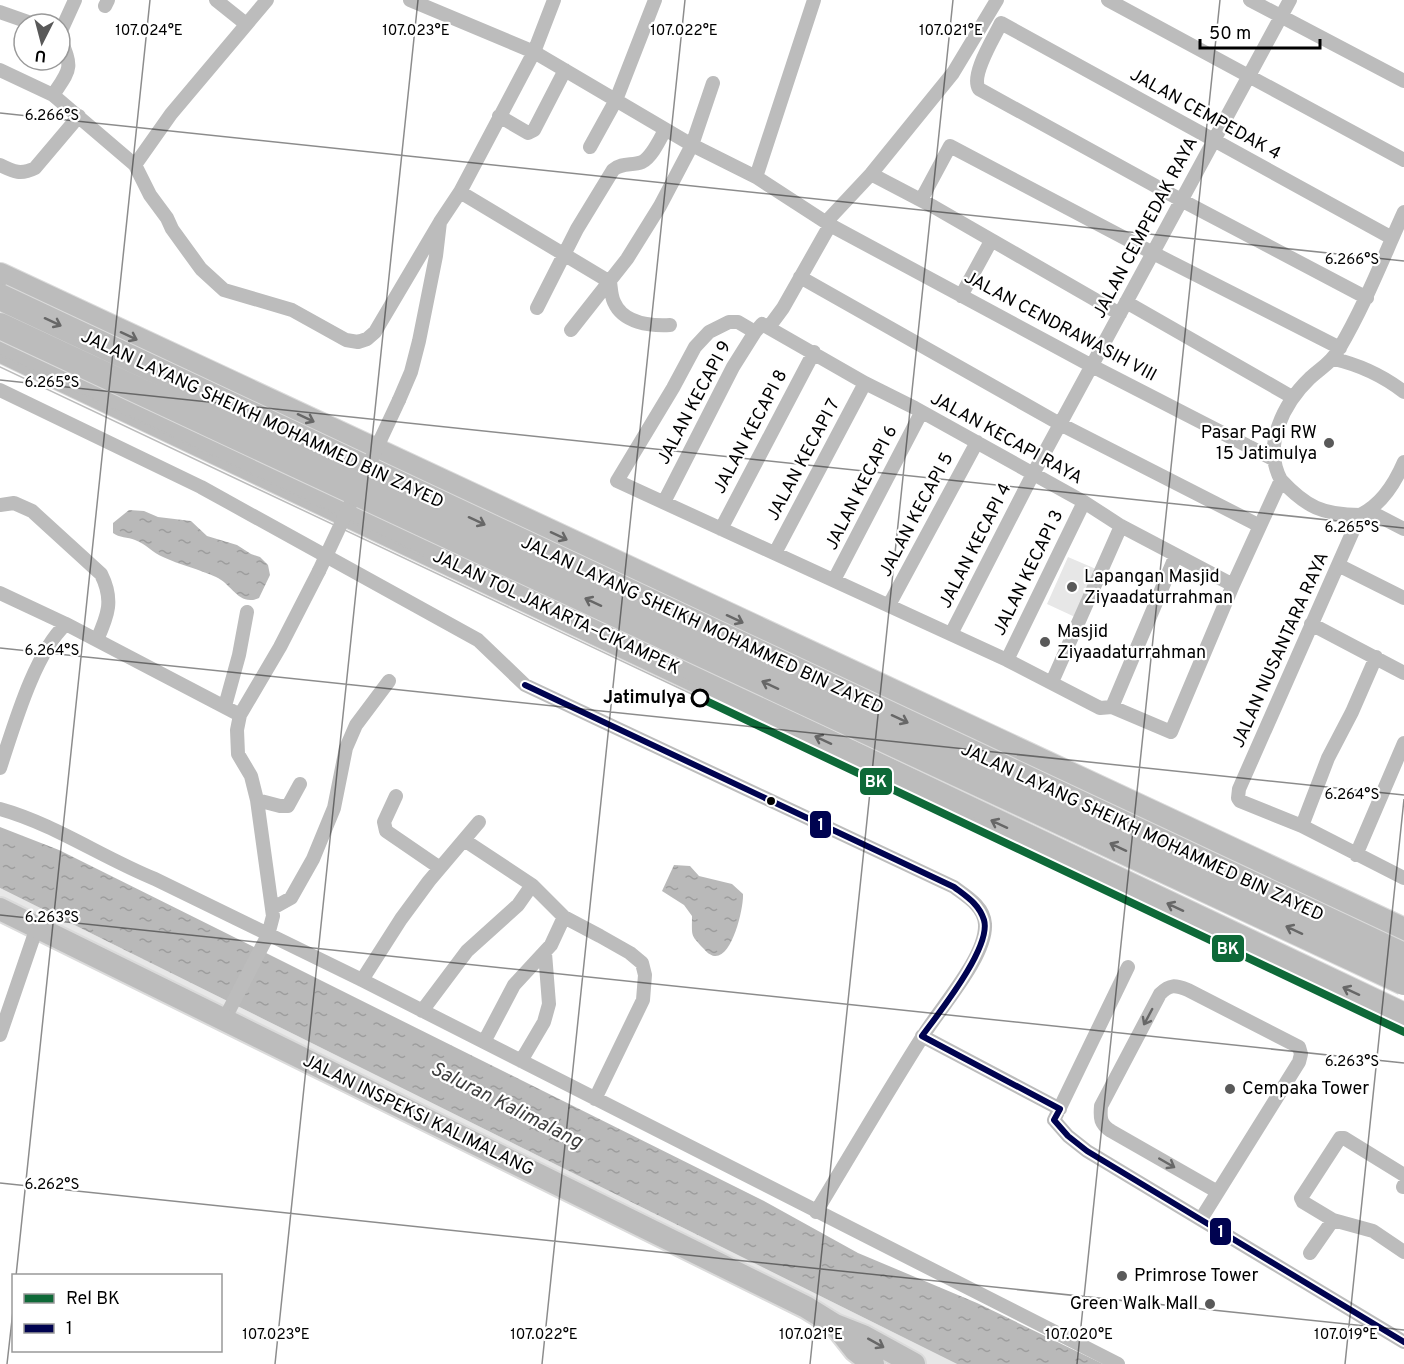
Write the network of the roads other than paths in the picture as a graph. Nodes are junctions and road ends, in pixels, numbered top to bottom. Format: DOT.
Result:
graph roads {
  1 [pos="216,0"];
  2 [pos="267,0"];
  3 [pos="410,0"];
  4 [pos="554,0"];
  5 [pos="655,0"];
  6 [pos="814,0"];
  7 [pos="998,0"];
  8 [pos="1108,0"];
  9 [pos="1250,0"];
  10 [pos="1290,0"];
  11 [pos="1281,18"];
  12 [pos="246,24"];
  13 [pos="534,52"];
  14 [pos="0,70"];
  15 [pos="565,70"];
  16 [pos="68,72"];
  17 [pos="1250,75"];
  18 [pos="1404,81"];
  19 [pos="713,83"];
  20 [pos="53,95"];
  21 [pos="616,100"];
  22 [pos="79,116"];
  23 [pos="499,116"];
  24 [pos="665,130"];
  25 [pos="1214,141"];
  26 [pos="692,145"];
  27 [pos="590,147"];
  28 [pos="1404,160"];
  29 [pos="0,165"];
  30 [pos="135,165"];
  31 [pos="871,174"];
  32 [pos="756,177"];
  33 [pos="460,192"];
  34 [pos="921,200"];
  35 [pos="1181,200"];
  36 [pos="1404,212"];
  37 [pos="440,222"];
  38 [pos="828,223"];
  39 [pos="1392,238"];
  40 [pos="991,241"];
  41 [pos="1153,253"];
  42 [pos="565,254"];
  43 [pos="0,276"];
  44 [pos="801,277"];
  45 [pos="610,282"];
  46 [pos="961,296"];
  47 [pos="0,297"];
  48 [pos="1366,298"];
  49 [pos="537,308"];
  50 [pos="1123,308"];
  51 [pos="670,325"];
  52 [pos="0,326"];
  53 [pos="762,328"];
  54 [pos="571,330"];
  55 [pos="0,349"];
  56 [pos="814,352"];
  57 [pos="1337,353"];
  58 [pos="1092,366"];
  59 [pos="865,383"];
  60 [pos="0,390"];
  61 [pos="1404,392"];
  62 [pos="1292,397"];
  63 [pos="921,413"];
  64 [pos="1060,424"];
  65 [pos="976,442"];
  66 [pos="1273,459"];
  67 [pos="1404,462"];
  68 [pos="1033,474"];
  69 [pos="1281,480"];
  70 [pos="664,502"];
  71 [pos="1084,502"];
  72 [pos="0,505"];
  73 [pos="1365,513"];
  74 [pos="1121,526"];
  75 [pos="1260,526"];
  76 [pos="721,529"];
  77 [pos="1404,529"];
  78 [pos="775,553"];
  79 [pos="1176,555"];
  80 [pos="1338,565"];
  81 [pos="834,580"];
  82 [pos="1233,585"];
  83 [pos="0,593"];
  84 [pos="1404,598"];
  85 [pos="889,605"];
  86 [pos="247,612"];
  87 [pos="66,624"];
  88 [pos="1311,624"];
  89 [pos="951,634"];
  90 [pos="97,640"];
  91 [pos="1376,657"];
  92 [pos="1007,660"];
  93 [pos="1404,673"];
  94 [pos="389,681"];
  95 [pos="1052,682"];
  96 [pos="225,706"];
  97 [pos="1112,707"];
  98 [pos="240,715"];
  99 [pos="1404,743"];
  100 [pos="0,768"];
  101 [pos="300,784"];
  102 [pos="396,796"];
  103 [pos="257,800"];
  104 [pos="0,809"];
  105 [pos="479,822"];
  106 [pos="1302,826"];
  107 [pos="464,840"];
  108 [pos="1356,855"];
  109 [pos="440,868"];
  110 [pos="1404,878"];
  111 [pos="532,885"];
  112 [pos="273,908"];
  113 [pos="0,909"];
  114 [pos="564,917"];
  115 [pos="37,927"];
  116 [pos="1404,931"];
  117 [pos="266,941"];
  118 [pos="545,953"];
  119 [pos="1404,956"];
  120 [pos="1128,968"];
  121 [pos="362,980"];
  122 [pos="1404,982"];
  123 [pos="422,1011"];
  124 [pos="227,1015"];
  125 [pos="1404,1016"];
  126 [pos="0,1035"];
  127 [pos="922,1036"];
  128 [pos="484,1042"];
  129 [pos="521,1061"];
  130 [pos="594,1099"];
  131 [pos="1060,1109"];
  132 [pos="1404,1182"];
  133 [pos="1216,1191"];
  134 [pos="816,1212"];
  135 [pos="1201,1219"];
  136 [pos="1333,1221"];
  137 [pos="1404,1252"];
  138 [pos="1310,1253"];
  139 [pos="835,1325"];
  140 [pos="1404,1342"];
  141 [pos="873,1364"];
  142 [pos="914,1364"];
  143 [pos="1118,1364"];
  1 -- 12 [label="street"];
  2 -- 12 [label="street"];
  3 -- 13 [label="street, JALAN CENDRAWASIH VIII"];
  4 -- 13 [label="street"];
  5 -- 21 [label="street"];
  6 -- 32 [label="street"];
  7 -- 31 [label="street, JALAN KECAPI 9"];
  8 -- 17 [label="street"];
  9 -- 11 [label="street"];
  10 -- 11 [label="street, JALAN CEMPEDAK RAYA"];
  11 -- 17 [label="street, JALAN CEMPEDAK RAYA"];
  11 -- 18 [label="street"];
  12 -- 30 [label="street"];
  13 -- 15 [label="street, JALAN CENDRAWASIH VIII"];
  13 -- 23 [label="street"];
  14 -- 20 [label="street"];
  15 -- 21 [label="street, JALAN CENDRAWASIH VIII"];
  15 -- 23 [label="street"];
  16 -- 20 [label="street"];
  17 -- 25 [label="street, JALAN CEMPEDAK RAYA"];
  17 -- 28 [label="street"];
  19 -- 26 [label="street"];
  20 -- 22 [label="street"];
  21 -- 24 [label="street, JALAN CENDRAWASIH VIII"];
  21 -- 27 [label="street"];
  22 -- 29 [label="street"];
  22 -- 30 [label="street"];
  23 -- 33 [label="street"];
  24 -- 26 [label="street, JALAN CENDRAWASIH VIII"];
  24 -- 42 [label="street"];
  25 -- 35 [label="street, JALAN CEMPEDAK RAYA"];
  25 -- 35 [label="street, JALAN CEMPEDAK 4"];
  25 -- 39 [label="street, JALAN CEMPEDAK 4"];
  26 -- 32 [label="street, JALAN CENDRAWASIH VIII"];
  26 -- 45 [label="street"];
  30 -- 37 [label="street"];
  31 -- 34 [label="street"];
  31 -- 38 [label="street, JALAN KECAPI 9"];
  32 -- 38 [label="street, JALAN CENDRAWASIH VIII"];
  33 -- 37 [label="street"];
  33 -- 42 [label="street"];
  34 -- 40 [label="street"];
  34 -- 41 [label="street"];
  35 -- 41 [label="street, JALAN CEMPEDAK RAYA"];
  35 -- 48 [label="street"];
  36 -- 39 [label="street"];
  37 -- 98 [label="street, bridge"];
  38 -- 44 [label="street, JALAN KECAPI 9"];
  38 -- 46 [label="street, JALAN CENDRAWASIH VIII"];
  39 -- 48 [label="street"];
  40 -- 46 [label="street"];
  40 -- 50 [label="street"];
  41 -- 50 [label="street, JALAN CEMPEDAK RAYA"];
  41 -- 57 [label="street"];
  42 -- 45 [label="street"];
  42 -- 49 [label="street"];
  43 -- 116 [label="highway, one-way"];
  44 -- 53 [label="street, JALAN KECAPI 9"];
  44 -- 64 [label="street"];
  45 -- 51 [label="street"];
  45 -- 54 [label="street"];
  46 -- 58 [label="street, JALAN CENDRAWASIH VIII"];
  47 -- 119 [label="highway, JALAN LAYANG SHEIKH MOHAMMED BIN ZAYED, one-way, bridge"];
  48 -- 57 [label="street"];
  50 -- 58 [label="street, JALAN CEMPEDAK RAYA"];
  50 -- 62 [label="street"];
  122 -- 52 [label="highway, JALAN LAYANG SHEIKH MOHAMMED BIN ZAYED, one-way, bridge"];
  53 -- 56 [label="street, JALAN KECAPI RAYA"];
  53 -- 70 [label="street, JALAN KECAPI 9"];
  53 -- 70 [label="street, JALAN KECAPI RAYA"];
  125 -- 55 [label="highway, JALAN TOL JAKARTA–CIKAMPEK, one-way"];
  56 -- 59 [label="street, JALAN KECAPI RAYA"];
  56 -- 76 [label="street, JALAN KECAPI 8"];
  57 -- 61 [label="street"];
  57 -- 62 [label="street"];
  58 -- 64 [label="street, JALAN CEMPEDAK RAYA"];
  58 -- 66 [label="street, JALAN CENDRAWASIH VIII"];
  59 -- 63 [label="street, JALAN KECAPI RAYA"];
  59 -- 78 [label="street, JALAN KECAPI 7"];
  60 -- 127 [label="street"];
  62 -- 66 [label="street"];
  63 -- 65 [label="street, JALAN KECAPI RAYA"];
  63 -- 81 [label="street, JALAN KECAPI 6"];
  64 -- 68 [label="street, JALAN CEMPEDAK RAYA"];
  64 -- 75 [label="street"];
  65 -- 68 [label="street, JALAN KECAPI RAYA"];
  65 -- 85 [label="street, JALAN KECAPI 5"];
  66 -- 69 [label="street"];
  67 -- 73 [label="street, JALAN NUSANTARA RAYA"];
  68 -- 71 [label="street, JALAN KECAPI RAYA"];
  68 -- 89 [label="street, JALAN KECAPI 4"];
  69 -- 73 [label="street"];
  69 -- 75 [label="street"];
  70 -- 76 [label="street"];
  71 -- 74 [label="street, JALAN KECAPI RAYA"];
  71 -- 92 [label="street, JALAN KECAPI 3"];
  72 -- 90 [label="street"];
  73 -- 77 [label="street"];
  73 -- 80 [label="street, JALAN NUSANTARA RAYA"];
  74 -- 79 [label="street, JALAN KECAPI RAYA"];
  74 -- 95 [label="street"];
  75 -- 82 [label="street"];
  76 -- 78 [label="street"];
  78 -- 81 [label="street"];
  79 -- 82 [label="street, JALAN KECAPI RAYA"];
  79 -- 97 [label="street"];
  80 -- 84 [label="street"];
  80 -- 88 [label="street, JALAN NUSANTARA RAYA"];
  81 -- 85 [label="street"];
  82 -- 97 [label="street"];
  83 -- 87 [label="street"];
  85 -- 89 [label="street"];
  86 -- 96 [label="street"];
  87 -- 90 [label="street"];
  87 -- 100 [label="street"];
  88 -- 91 [label="street"];
  88 -- 106 [label="street, JALAN NUSANTARA RAYA"];
  89 -- 92 [label="street"];
  90 -- 96 [label="street"];
  91 -- 93 [label="street"];
  91 -- 106 [label="street"];
  92 -- 95 [label="street"];
  94 -- 112 [label="street"];
  95 -- 97 [label="street"];
  96 -- 98 [label="street"];
  98 -- 103 [label="street"];
  99 -- 108 [label="street"];
  101 -- 103 [label="street"];
  102 -- 109 [label="street"];
  103 -- 112 [label="street"];
  104 -- 117 [label="street"];
  105 -- 107 [label="street"];
  106 -- 108 [label="street"];
  107 -- 109 [label="street"];
  107 -- 111 [label="street"];
  108 -- 110 [label="street"];
  109 -- 121 [label="street"];
  111 -- 114 [label="street"];
  111 -- 123 [label="street"];
  112 -- 117 [label="street"];
  113 -- 115 [label="main road, JALAN INSPEKSI KALIMALANG"];
  114 -- 118 [label="street"];
  114 -- 130 [label="street"];
  115 -- 124 [label="main road, JALAN INSPEKSI KALIMALANG"];
  115 -- 126 [label="street"];
  117 -- 121 [label="street"];
  117 -- 124 [label="street"];
  118 -- 128 [label="street"];
  118 -- 129 [label="street"];
  120 -- 131 [label="street"];
  121 -- 123 [label="street"];
  123 -- 128 [label="street"];
  124 -- 139 [label="main road, JALAN INSPEKSI KALIMALANG"];
  127 -- 131 [label="street"];
  127 -- 134 [label="street"];
  128 -- 129 [label="street"];
  129 -- 130 [label="street"];
  130 -- 134 [label="street"];
  131 -- 135 [label="street"];
  132 -- 136 [label="street"];
  133 -- 133 [label="street, one-way"];
  133 -- 135 [label="street"];
  134 -- 143 [label="street"];
  135 -- 140 [label="street"];
  136 -- 137 [label="street"];
  136 -- 138 [label="street"];
  139 -- 141 [label="main road, JALAN INSPEKSI KALIMALANG"];
  139 -- 142 [label="main road, JALAN INSPEKSI KALIMALANG, one-way"];
}
